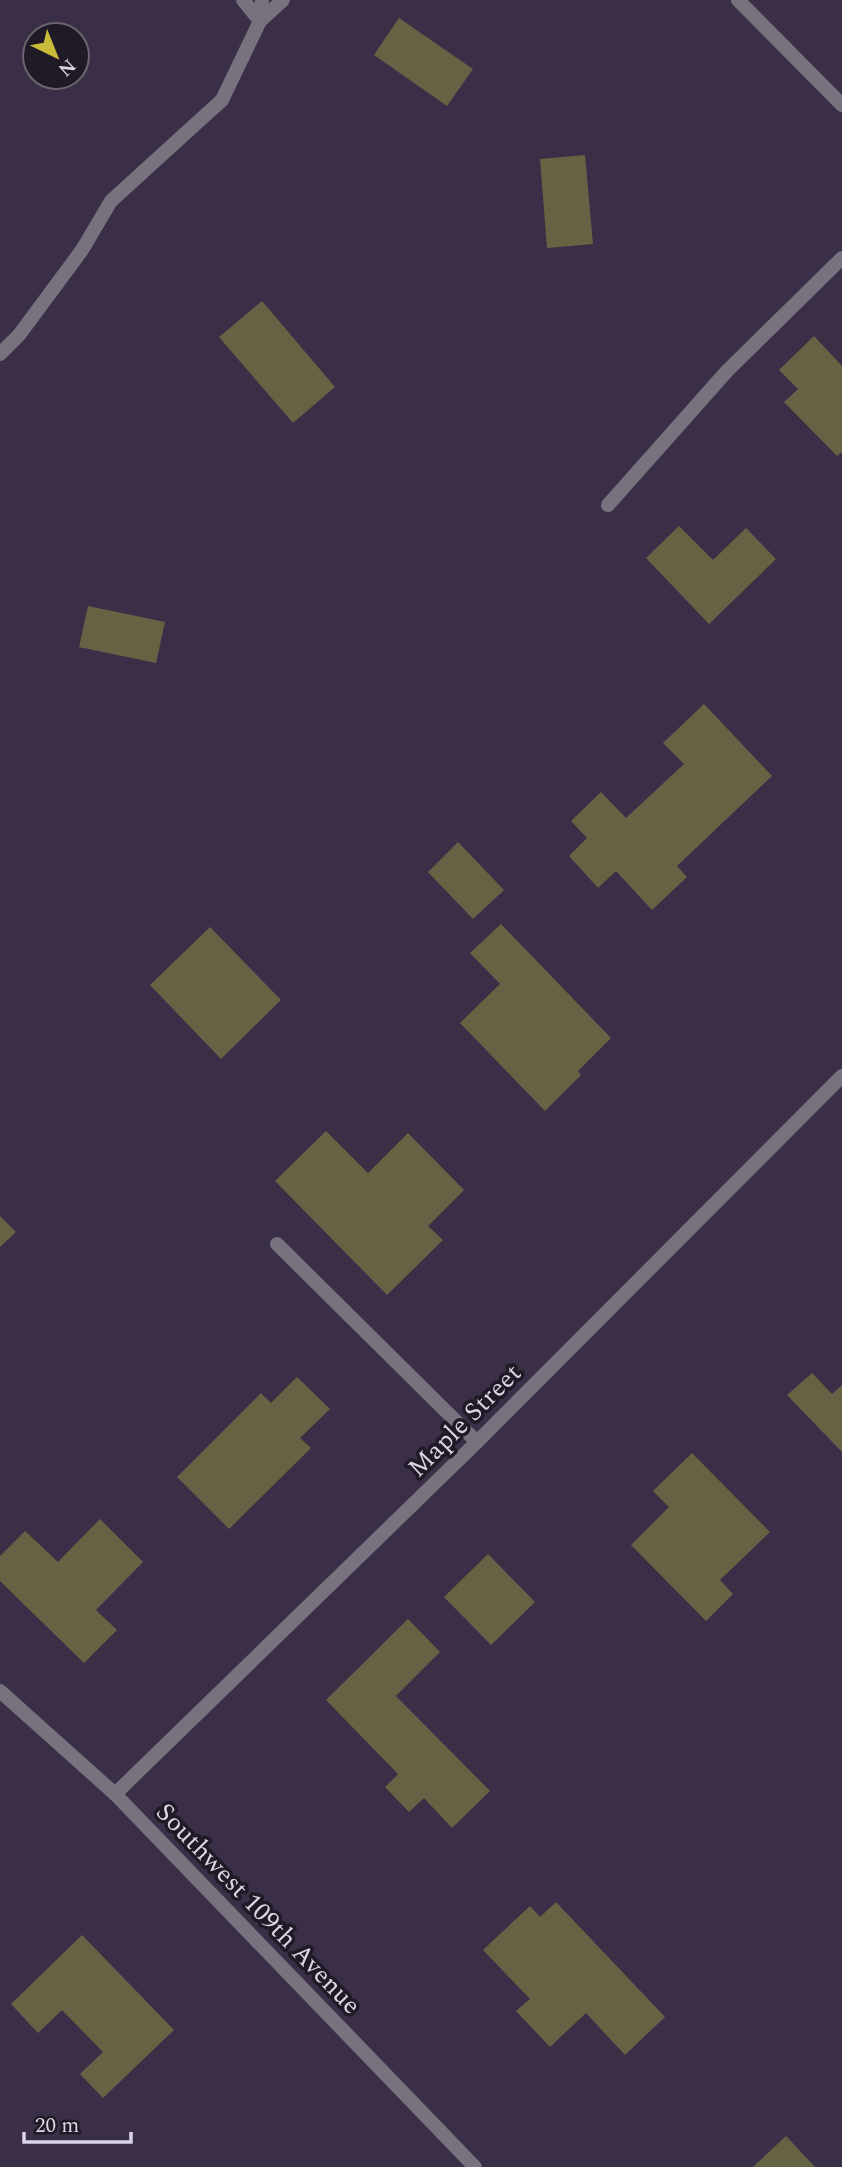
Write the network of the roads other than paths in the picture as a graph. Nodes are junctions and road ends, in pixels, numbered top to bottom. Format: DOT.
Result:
graph roads {
  1 [pos="243,0"];
  2 [pos="262,0"];
  3 [pos="283,0"];
  4 [pos="738,0"];
  5 [pos="260,21"];
  6 [pos="842,105"];
  7 [pos="842,258"];
  8 [pos="0,354"];
  9 [pos="608,505"];
  10 [pos="842,1076"];
  11 [pos="277,1244"];
  12 [pos="477,1442"];
  13 [pos="0,1691"];
  14 [pos="115,1794"];
  15 [pos="475,2167"];
  1 -- 5 [label="street"];
  2 -- 5 [label="street"];
  3 -- 5 [label="street"];
  4 -- 6 [label="street"];
  5 -- 8 [label="street"];
  7 -- 9 [label="street"];
  10 -- 12 [label="street, Maple Street"];
  11 -- 12 [label="street"];
  12 -- 14 [label="street, Maple Street"];
  13 -- 14 [label="street, Southwest 109th Avenue"];
  14 -- 15 [label="street, Southwest 109th Avenue"];
}
